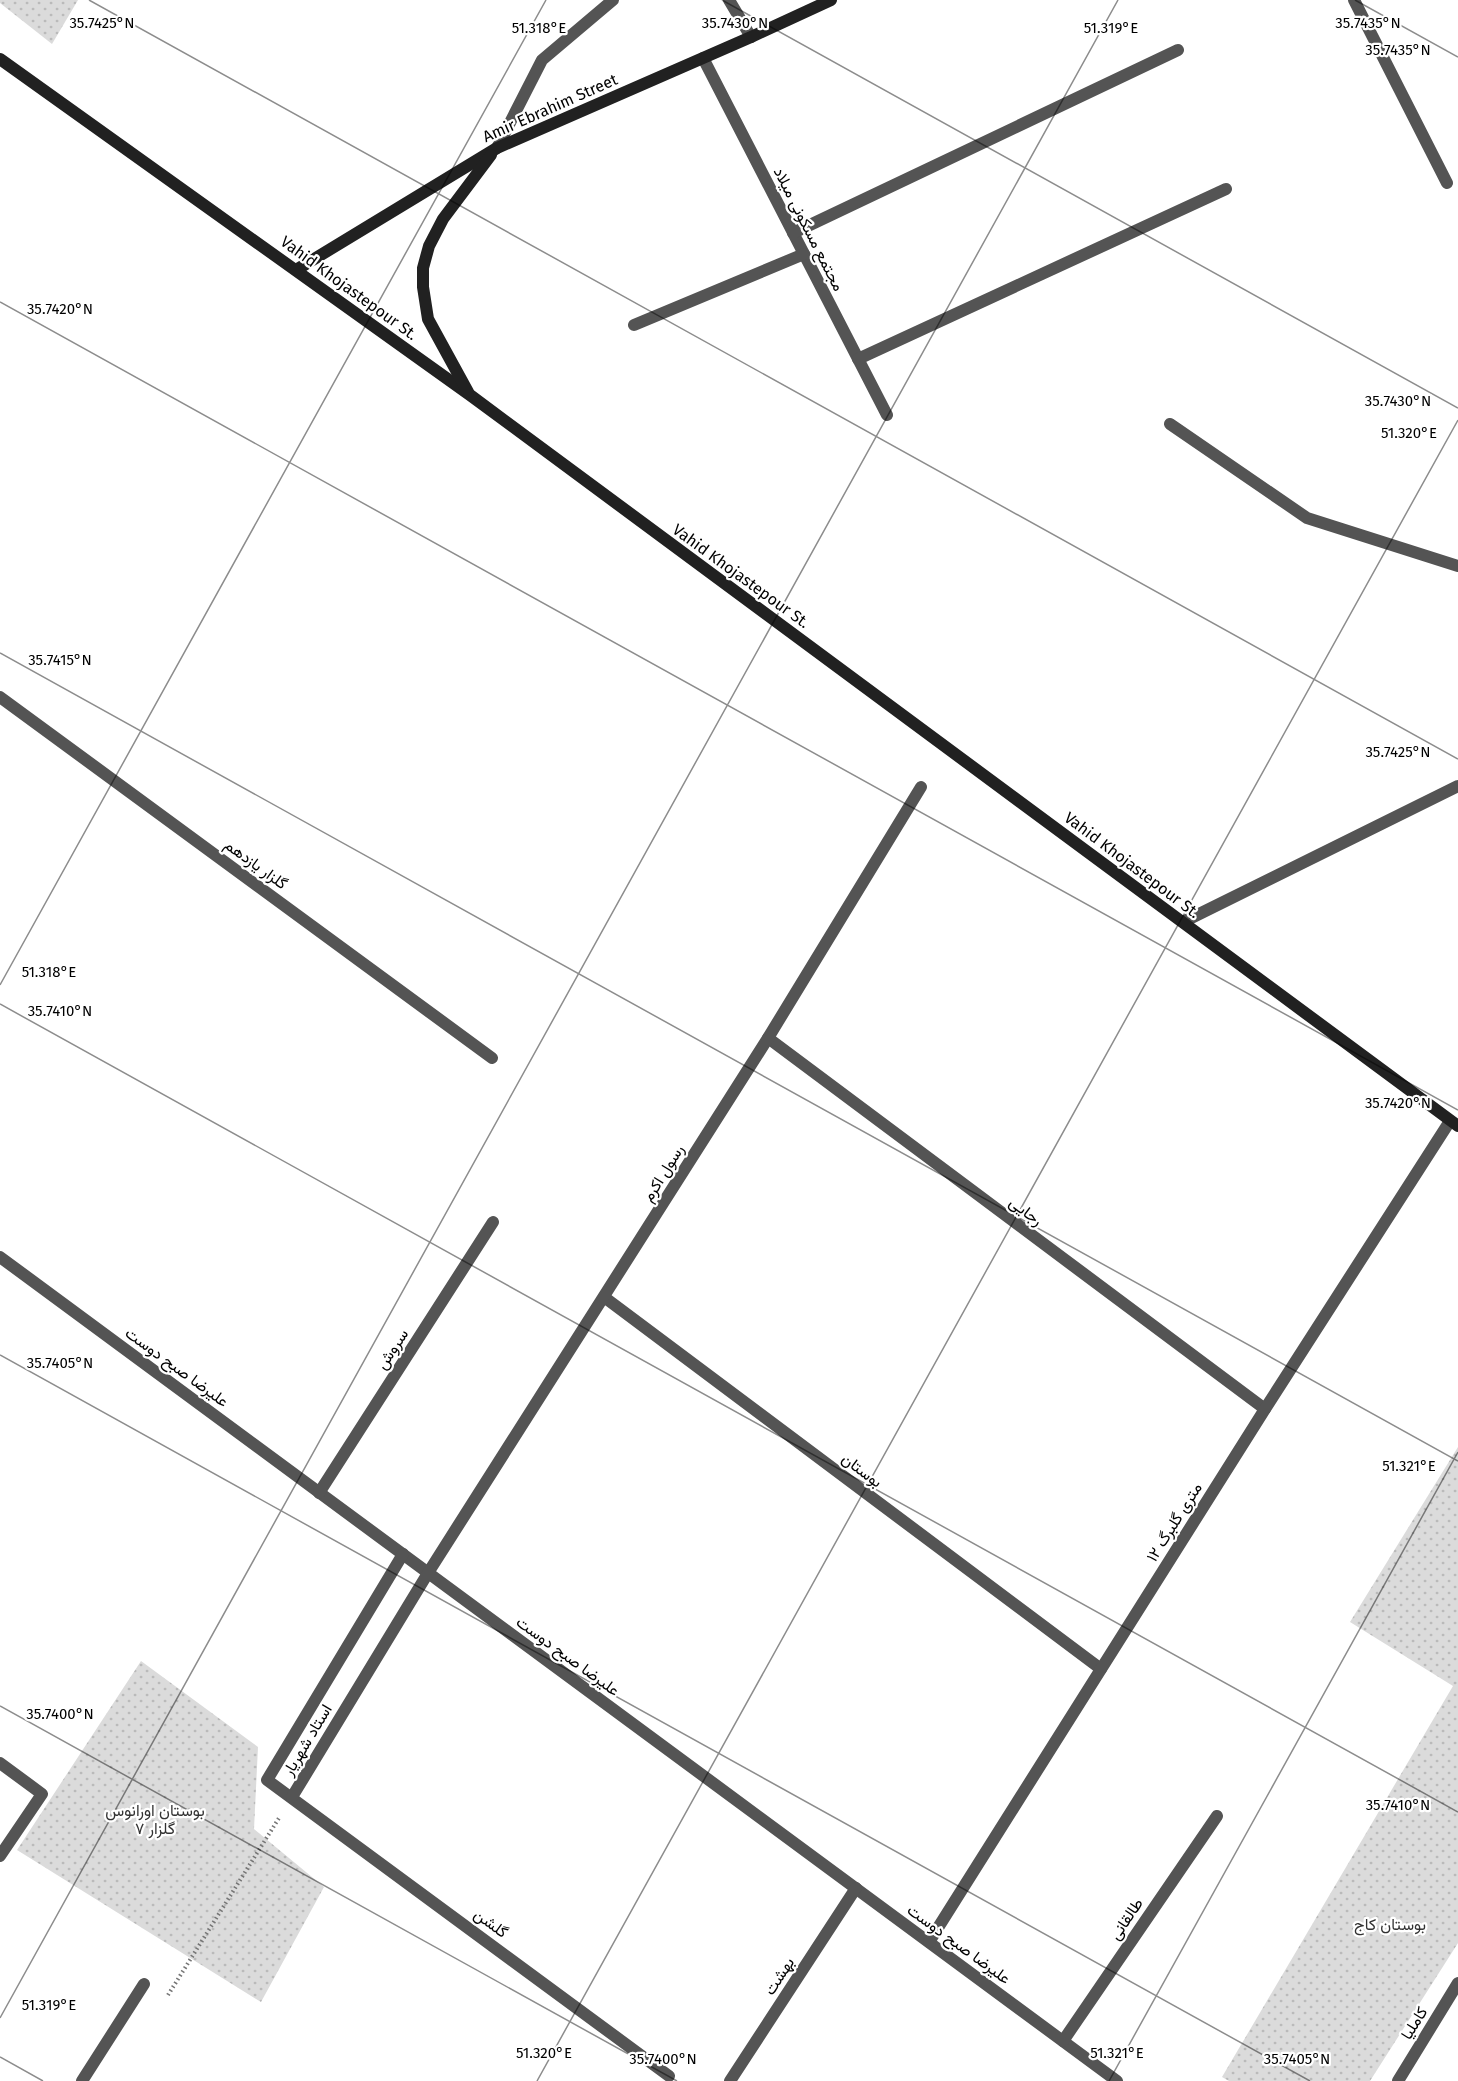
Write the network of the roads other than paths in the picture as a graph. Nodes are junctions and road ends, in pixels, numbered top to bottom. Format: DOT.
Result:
graph roads {
  1 [pos="614,0"];
  2 [pos="729,0"];
  3 [pos="831,0"];
  4 [pos="1354,0"];
  5 [pos="751,37"];
  6 [pos="1178,50"];
  7 [pos="0,58"];
  8 [pos="703,58"];
  9 [pos="497,148"];
  10 [pos="1447,183"];
  11 [pos="1226,189"];
  12 [pos="793,233"];
  13 [pos="804,254"];
  14 [pos="296,270"];
  15 [pos="634,325"];
  16 [pos="858,359"];
  17 [pos="470,395"];
  18 [pos="887,415"];
  19 [pos="1170,424"];
  20 [pos="1458,566"];
  21 [pos="0,697"];
  22 [pos="1458,786"];
  23 [pos="921,787"];
  24 [pos="1183,922"];
  25 [pos="768,1038"];
  26 [pos="492,1058"];
  27 [pos="1454,1123"];
  28 [pos="493,1222"];
  29 [pos="0,1257"];
  30 [pos="604,1297"];
  31 [pos="1265,1410"];
  32 [pos="320,1493"];
  33 [pos="403,1554"];
  34 [pos="428,1573"];
  35 [pos="1101,1669"];
  36 [pos="0,1763"];
  37 [pos="292,1797"];
  38 [pos="1217,1816"];
  39 [pos="0,1856"];
  40 [pos="856,1888"];
  41 [pos="929,1942"];
  42 [pos="1458,1983"];
  43 [pos="144,1984"];
  44 [pos="1063,2041"];
  45 [pos="669,2076"];
  46 [pos="82,2081"];
  47 [pos="730,2081"];
  48 [pos="1117,2081"];
  49 [pos="1398,2081"];
  1 -- 9 [label="street"];
  2 -- 5 [label="street"];
  3 -- 5 [label="main road, Amir Ebrahim Street"];
  4 -- 10 [label="street"];
  5 -- 8 [label="main road, Amir Ebrahim Street"];
  6 -- 12 [label="street"];
  7 -- 14 [label="main road, Vahid Khojastepour St."];
  8 -- 9 [label="main road, Amir Ebrahim Street"];
  8 -- 12 [label="street, مجتمع مسکونی میلاد"];
  9 -- 14 [label="main road, Amir Ebrahim Street"];
  9 -- 17 [label="main road"];
  11 -- 16 [label="street"];
  12 -- 13 [label="street, مجتمع مسکونی میلاد"];
  13 -- 15 [label="street"];
  13 -- 16 [label="street, مجتمع مسکونی میلاد"];
  14 -- 17 [label="main road, Vahid Khojastepour St."];
  16 -- 18 [label="street, مجتمع مسکونی میلاد"];
  17 -- 24 [label="main road, Vahid Khojastepour St."];
  19 -- 20 [label="street"];
  21 -- 26 [label="street, گلزار یازدهم"];
  22 -- 24 [label="street"];
  23 -- 25 [label="street, رسول اکرم"];
  24 -- 27 [label="main road, Vahid Khojastepour St."];
  25 -- 30 [label="street, رسول اکرم"];
  25 -- 31 [label="street, رجایی"];
  27 -- 31 [label="street, ۱۲ متری گلبرگ"];
  28 -- 32 [label="street, سروش"];
  29 -- 32 [label="street, علیرضا صبح دوست"];
  30 -- 34 [label="street, رسول اکرم"];
  30 -- 35 [label="street, بوستان"];
  31 -- 35 [label="street, ۱۲ متری گلبرگ"];
  32 -- 33 [label="street, علیرضا صبح دوست"];
  33 -- 34 [label="street, علیرضا صبح دوست"];
  33 -- 37 [label="street, استاد شهریار"];
  34 -- 37 [label="street, استاد شهریار"];
  34 -- 40 [label="street, علیرضا صبح دوست"];
  35 -- 41 [label="street, ۱۲ متری گلبرگ"];
  36 -- 39 [label="street"];
  37 -- 45 [label="street, گلشن"];
  38 -- 44 [label="street, طالقانی"];
  40 -- 41 [label="street, علیرضا صبح دوست"];
  40 -- 47 [label="street, بهشت"];
  41 -- 44 [label="street, علیرضا صبح دوست"];
  42 -- 49 [label="street, کاملیا"];
  43 -- 46 [label="street"];
  44 -- 48 [label="street, علیرضا صبح دوست"];
}
